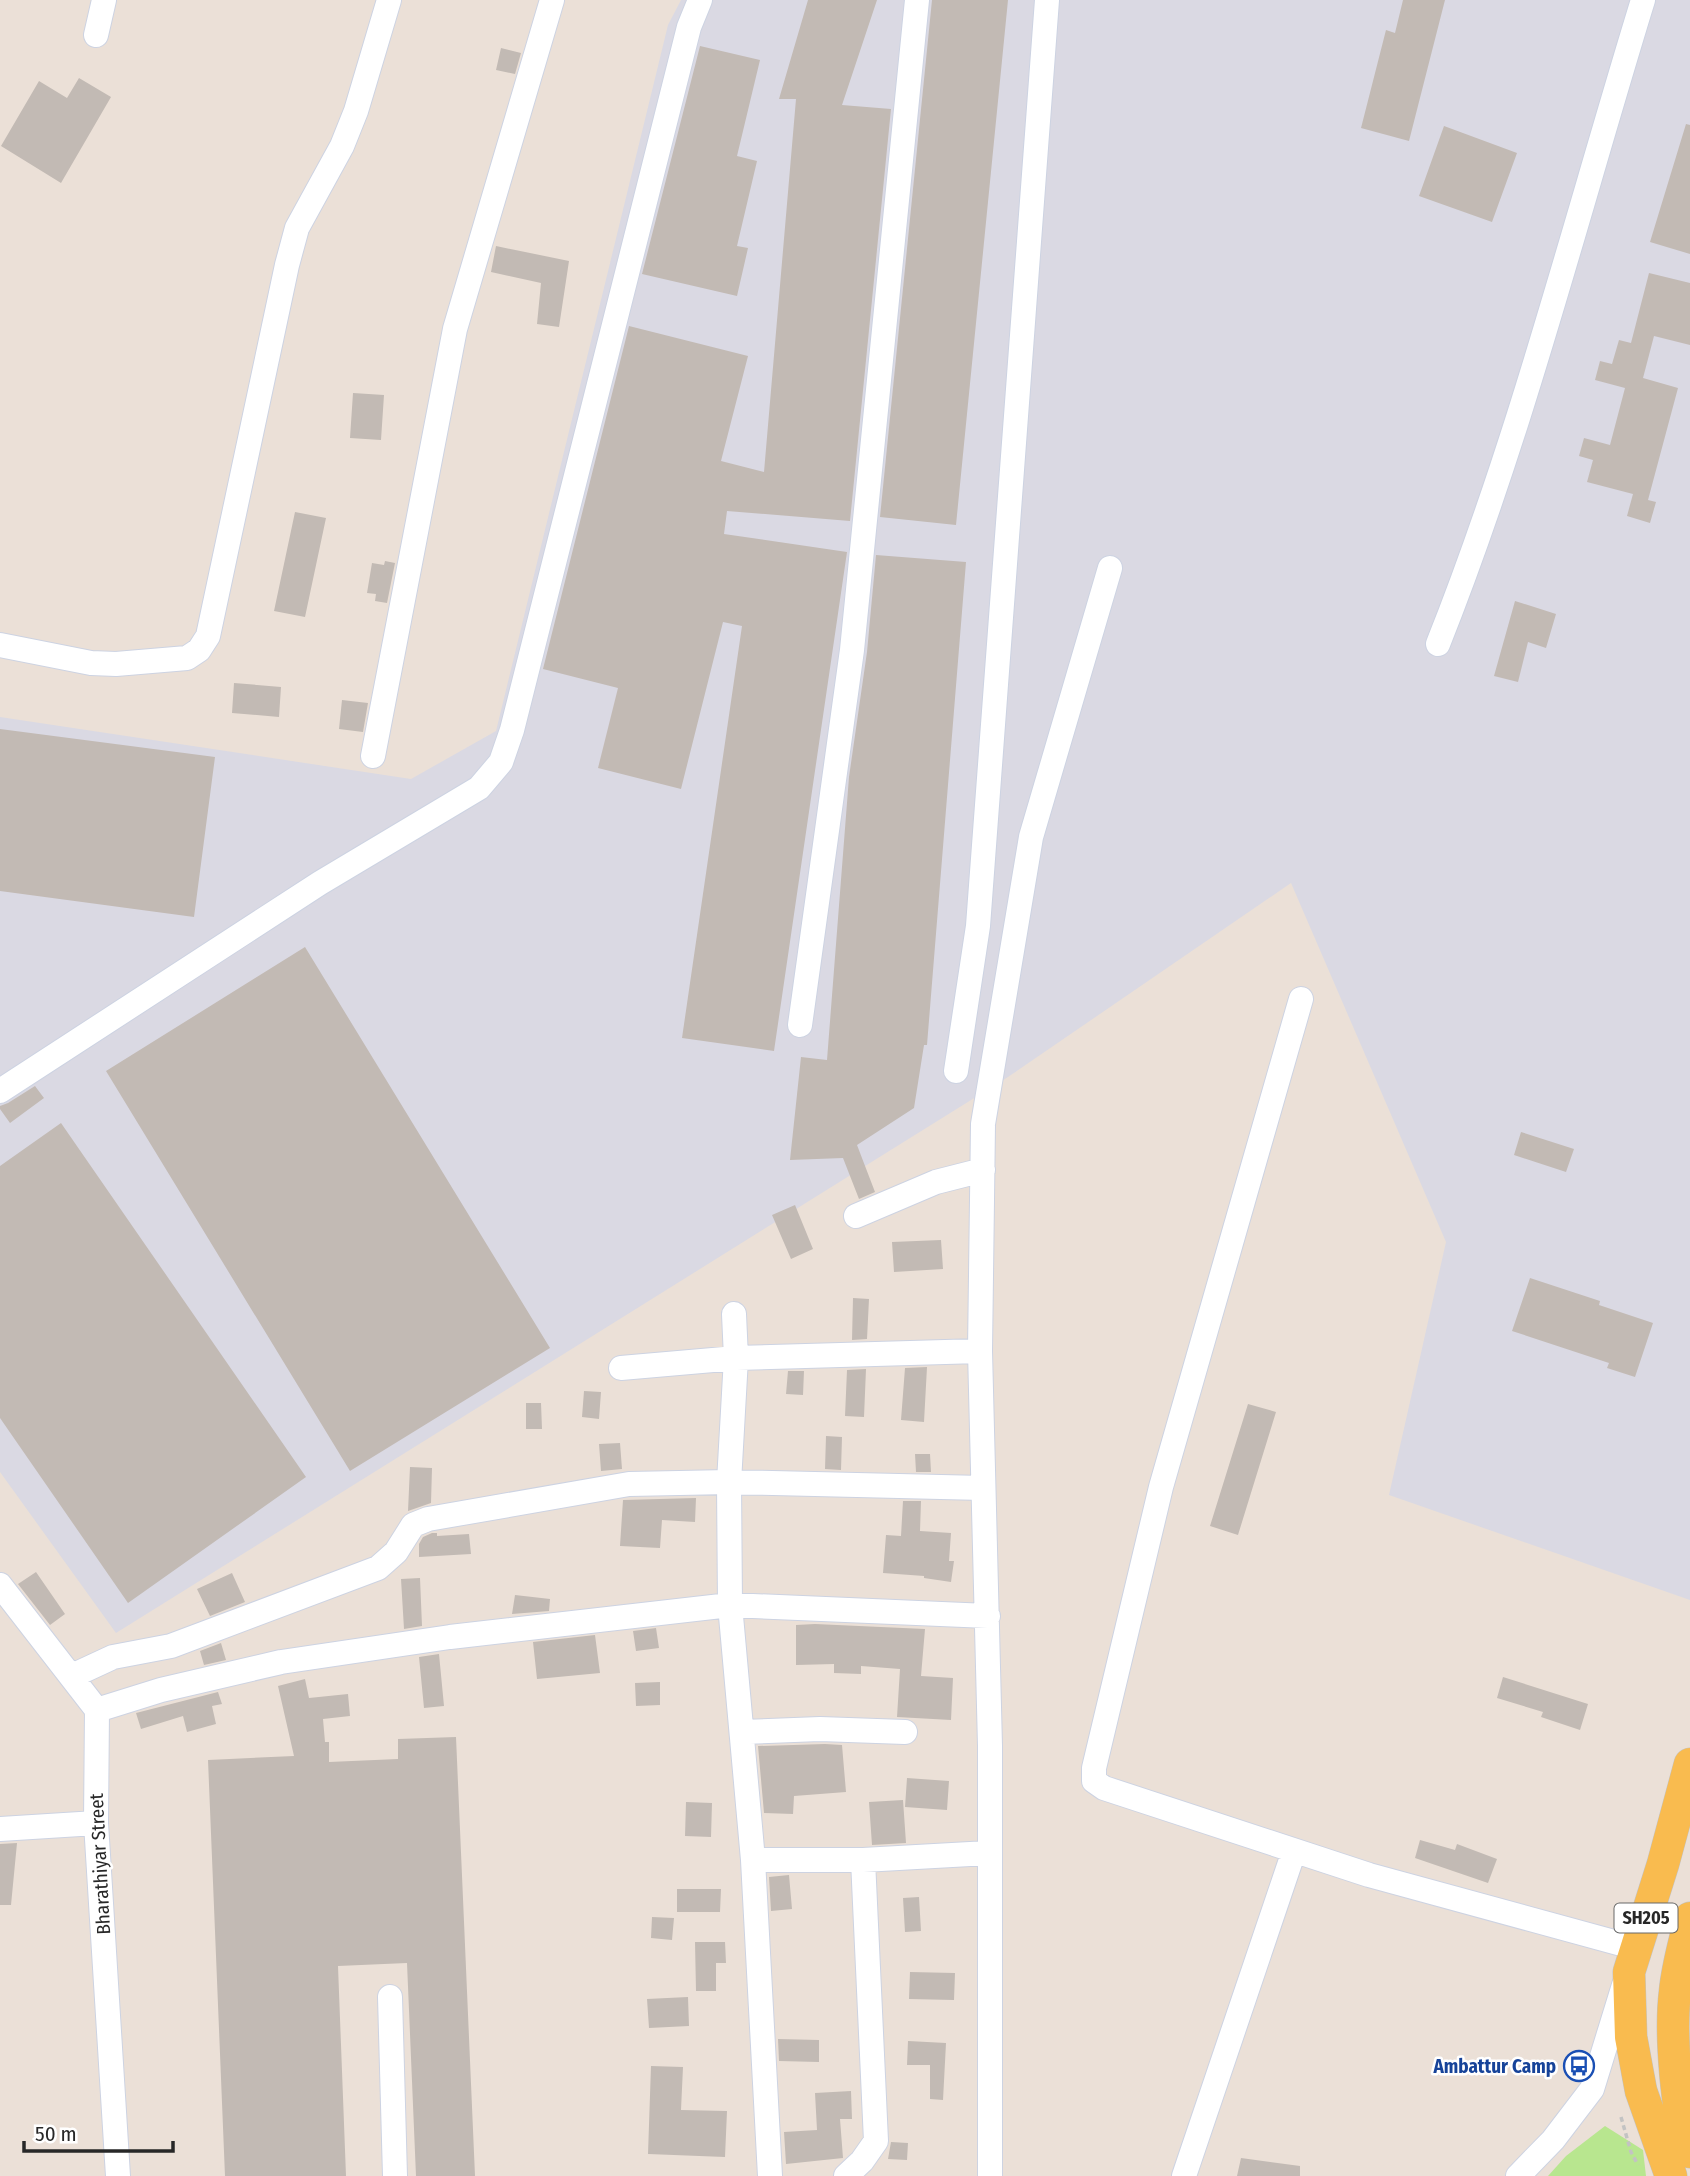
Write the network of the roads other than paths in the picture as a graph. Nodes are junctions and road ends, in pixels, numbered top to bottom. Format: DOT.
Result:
graph roads {
  1 [pos="104,0"];
  2 [pos="389,0"];
  3 [pos="552,0"];
  4 [pos="699,0"];
  5 [pos="917,0"];
  6 [pos="1046,0"];
  7 [pos="1643,0"];
  8 [pos="96,35"];
  9 [pos="1110,568"];
  10 [pos="1438,644"];
  11 [pos="0,645"];
  12 [pos="373,756"];
  13 [pos="1301,999"];
  14 [pos="800,1025"];
  15 [pos="956,1071"];
  16 [pos="0,1091"];
  17 [pos="983,1170"];
  18 [pos="856,1216"];
  19 [pos="734,1314"];
  20 [pos="980,1351"];
  21 [pos="736,1358"];
  22 [pos="621,1368"];
  23 [pos="729,1482"];
  24 [pos="983,1488"];
  25 [pos="0,1585"];
  26 [pos="730,1605"];
  27 [pos="988,1616"];
  28 [pos="72,1676"];
  29 [pos="97,1710"];
  30 [pos="742,1732"];
  31 [pos="905,1732"];
  32 [pos="1690,1764"];
  33 [pos="96,1823"];
  34 [pos="0,1829"];
  35 [pos="1294,1851"];
  36 [pos="988,1853"];
  37 [pos="753,1860"];
  38 [pos="863,1860"];
  39 [pos="1690,1918"];
  40 [pos="1684,1948"];
  41 [pos="1632,1960"];
  42 [pos="1690,1993"];
  43 [pos="390,1997"];
  44 [pos="1690,2152"];
  45 [pos="118,2176"];
  46 [pos="395,2176"];
  47 [pos="770,2176"];
  48 [pos="846,2176"];
  49 [pos="989,2176"];
  50 [pos="1184,2176"];
  51 [pos="1518,2176"];
  52 [pos="1671,2176"];
  1 -- 8 [label="street"];
  2 -- 11 [label="street"];
  3 -- 12 [label="street"];
  4 -- 16 [label="street"];
  5 -- 14 [label="street"];
  6 -- 15 [label="street"];
  7 -- 10 [label="street"];
  9 -- 17 [label="street"];
  13 -- 35 [label="street"];
  17 -- 18 [label="street"];
  17 -- 20 [label="street"];
  19 -- 21 [label="street"];
  20 -- 21 [label="street"];
  20 -- 24 [label="street"];
  21 -- 22 [label="street"];
  21 -- 23 [label="street"];
  23 -- 24 [label="street"];
  23 -- 26 [label="street"];
  23 -- 28 [label="street"];
  24 -- 27 [label="street"];
  25 -- 28 [label="street"];
  26 -- 27 [label="street"];
  26 -- 29 [label="street"];
  26 -- 30 [label="street"];
  27 -- 36 [label="street"];
  28 -- 29 [label="street"];
  29 -- 33 [label="street, Bharathiyar Street"];
  30 -- 31 [label="street"];
  30 -- 37 [label="street"];
  32 -- 41 [label="main road, SH205"];
  33 -- 34 [label="street"];
  33 -- 45 [label="street, Bharathiyar Street"];
  35 -- 41 [label="street"];
  35 -- 50 [label="street"];
  36 -- 38 [label="street"];
  36 -- 49 [label="street"];
  37 -- 38 [label="street"];
  37 -- 47 [label="street"];
  38 -- 48 [label="street"];
  39 -- 40 [label="main road"];
  40 -- 42 [label="main road"];
  40 -- 44 [label="main road"];
  41 -- 51 [label="street, SH205"];
  41 -- 52 [label="main road"];
  43 -- 46 [label="street"];
}
